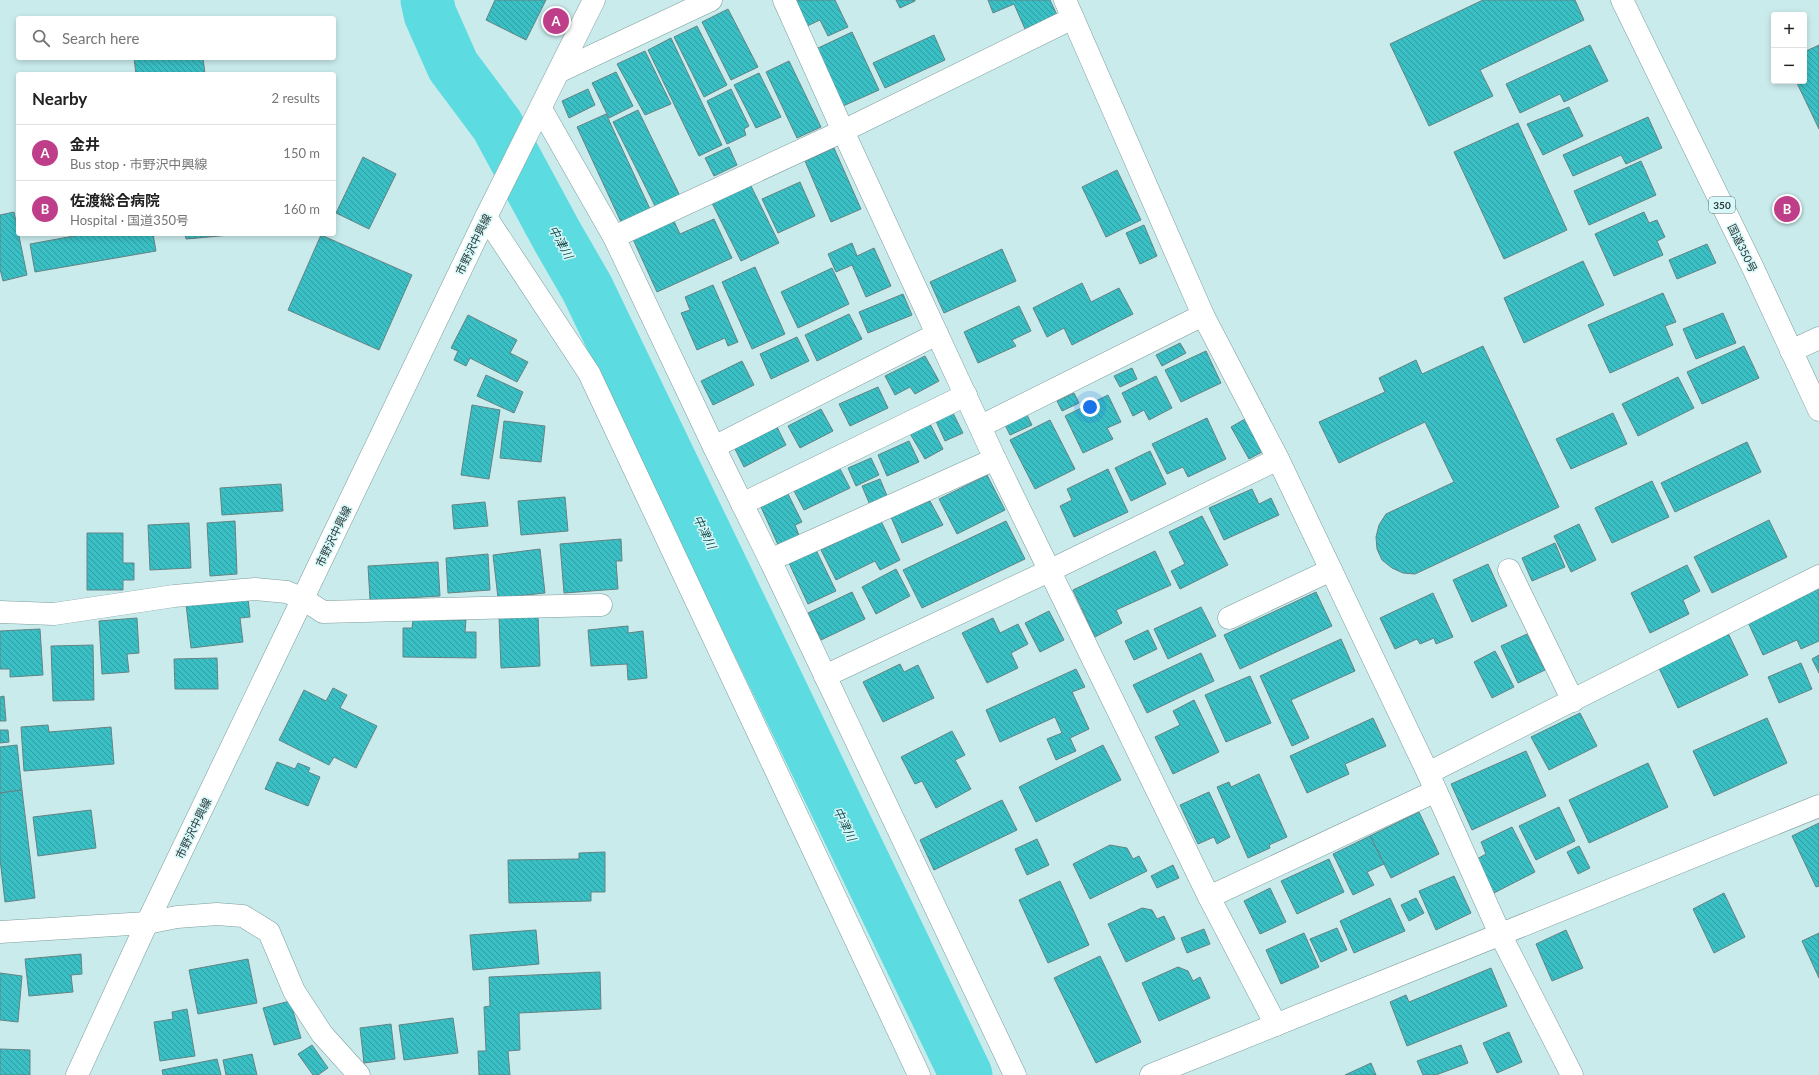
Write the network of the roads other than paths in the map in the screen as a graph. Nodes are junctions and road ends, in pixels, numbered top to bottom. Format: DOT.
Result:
graph roads {
  1 [pos="594,0"];
  2 [pos="711,0"];
  3 [pos="784,0"];
  4 [pos="1622,0"];
  5 [pos="1069,9"];
  6 [pos="560,71"];
  7 [pos="541,109"];
  8 [pos="843,131"];
  9 [pos="489,210"];
  10 [pos="614,237"];
  11 [pos="1203,315"];
  12 [pos="937,334"];
  13 [pos="1819,338"];
  14 [pos="1791,351"];
  15 [pos="966,396"];
  16 [pos="1819,410"];
  17 [pos="981,426"];
  18 [pos="714,447"];
  19 [pos="995,459"];
  20 [pos="1278,459"];
  21 [pos="742,504"];
  22 [pos="770,560"];
  23 [pos="1051,570"];
  24 [pos="1331,570"];
  25 [pos="1509,570"];
  26 [pos="1819,576"];
  27 [pos="303,599"];
  28 [pos="601,605"];
  29 [pos="0,612"];
  30 [pos="1229,618"];
  31 [pos="825,676"];
  32 [pos="1573,701"];
  33 [pos="1432,782"];
  34 [pos="1819,806"];
  35 [pos="1209,897"];
  36 [pos="147,923"];
  37 [pos="0,932"];
  38 [pos="1500,934"];
  39 [pos="1276,1025"];
  40 [pos="77,1075"];
  41 [pos="359,1075"];
  42 [pos="919,1075"];
  43 [pos="1015,1075"];
  44 [pos="1151,1075"];
  45 [pos="1572,1075"];
  1 -- 6 [label="main road, 市野沢中興線"];
  2 -- 6 [label="main road"];
  3 -- 8 [label="main road"];
  4 -- 14 [label="main road, 国道350号 / 350"];
  5 -- 8 [label="main road"];
  5 -- 11 [label="main road"];
  6 -- 7 [label="main road, 市野沢中興線"];
  7 -- 9 [label="main road, 市野沢中興線"];
  7 -- 10 [label="main road"];
  8 -- 10 [label="main road"];
  8 -- 12 [label="main road"];
  9 -- 27 [label="main road, 市野沢中興線"];
  9 -- 42 [label="main road"];
  10 -- 18 [label="main road"];
  11 -- 17 [label="main road"];
  11 -- 20 [label="main road"];
  12 -- 15 [label="main road"];
  12 -- 18 [label="main road"];
  13 -- 14 [label="main road"];
  14 -- 16 [label="main road, 国道350号 / 350"];
  15 -- 17 [label="main road"];
  15 -- 21 [label="main road"];
  17 -- 19 [label="main road"];
  18 -- 21 [label="main road"];
  19 -- 22 [label="main road"];
  19 -- 23 [label="main road"];
  20 -- 23 [label="main road"];
  20 -- 24 [label="main road"];
  21 -- 22 [label="main road"];
  22 -- 31 [label="main road"];
  23 -- 31 [label="main road"];
  23 -- 35 [label="main road"];
  24 -- 30 [label="main road"];
  24 -- 33 [label="main road"];
  25 -- 32 [label="main road"];
  26 -- 32 [label="main road"];
  27 -- 28 [label="main road"];
  27 -- 29 [label="main road"];
  27 -- 36 [label="main road, 市野沢中興線"];
  31 -- 43 [label="main road"];
  32 -- 33 [label="main road"];
  33 -- 35 [label="main road"];
  33 -- 38 [label="main road"];
  34 -- 38 [label="main road"];
  35 -- 39 [label="main road"];
  36 -- 37 [label="main road"];
  36 -- 40 [label="main road, 市野沢中興線"];
  36 -- 41 [label="main road"];
  38 -- 39 [label="main road"];
  38 -- 45 [label="main road"];
  39 -- 44 [label="main road"];
}
